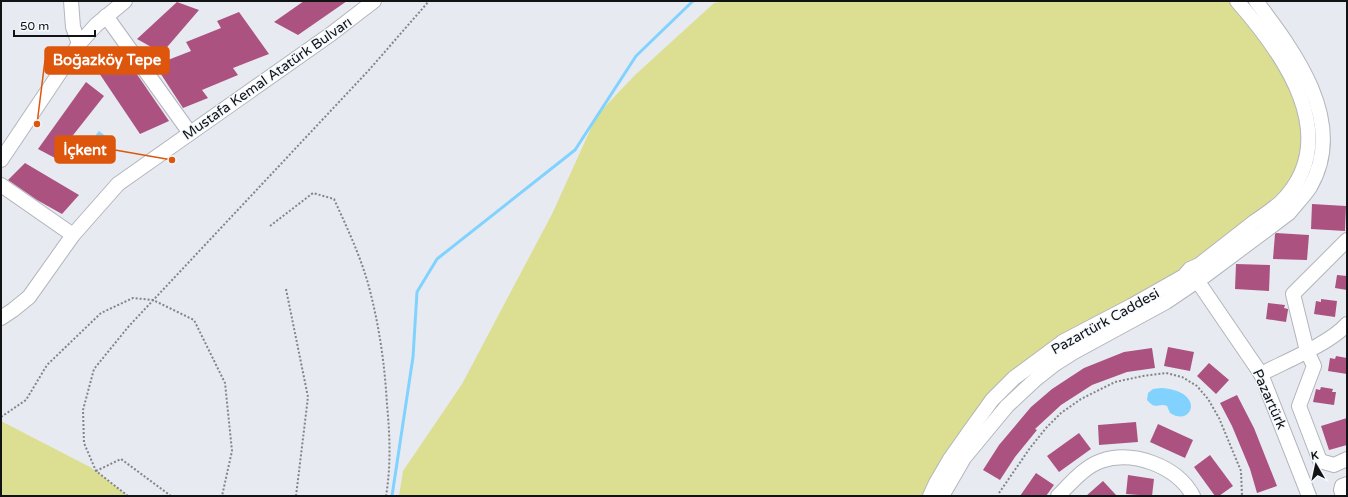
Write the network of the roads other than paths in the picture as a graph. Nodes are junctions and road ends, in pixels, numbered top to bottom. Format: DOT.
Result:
graph roads {
  1 [pos="71,1"];
  2 [pos="125,1"];
  3 [pos="374,1"];
  4 [pos="1256,1"];
  5 [pos="1243,4"];
  6 [pos="106,16"];
  7 [pos="80,44"];
  8 [pos="190,133"];
  9 [pos="1,160"];
  10 [pos="1,185"];
  11 [pos="73,235"];
  12 [pos="1347,240"];
  13 [pos="1198,272"];
  14 [pos="7,312"];
  15 [pos="1,318"];
  16 [pos="1347,324"];
  17 [pos="1307,351"];
  18 [pos="1261,374"];
  19 [pos="1347,459"];
  20 [pos="1347,484"];
  21 [pos="930,496"];
  22 [pos="942,496"];
  23 [pos="1058,496"];
  24 [pos="1193,496"];
  25 [pos="1309,496"];
  26 [pos="1343,496"];
  1 -- 7 [label="street"];
  2 -- 6 [label="street"];
  3 -- 8 [label="street, Mustafa Kemal Atatürk Bulvarı"];
  4 -- 13 [label="street"];
  5 -- 13 [label="street"];
  6 -- 7 [label="street"];
  6 -- 8 [label="street"];
  7 -- 9 [label="street"];
  8 -- 11 [label="street, Mustafa Kemal Atatürk Bulvarı"];
  10 -- 11 [label="street"];
  11 -- 14 [label="street, Mustafa Kemal Atatürk Bulvarı"];
  12 -- 17 [label="street"];
  13 -- 18 [label="street, Pazartürk"];
  13 -- 21 [label="street, Pazartürk Caddesi"];
  13 -- 22 [label="street, Pazartürk Caddesi"];
  14 -- 15 [label="street, Mustafa Kemal Atatürk Bulvarı"];
  16 -- 17 [label="street"];
  17 -- 18 [label="street"];
  17 -- 19 [label="street"];
  18 -- 25 [label="street, Pazartürk"];
  20 -- 26 [label="street"];
  23 -- 24 [label="street"];
}
